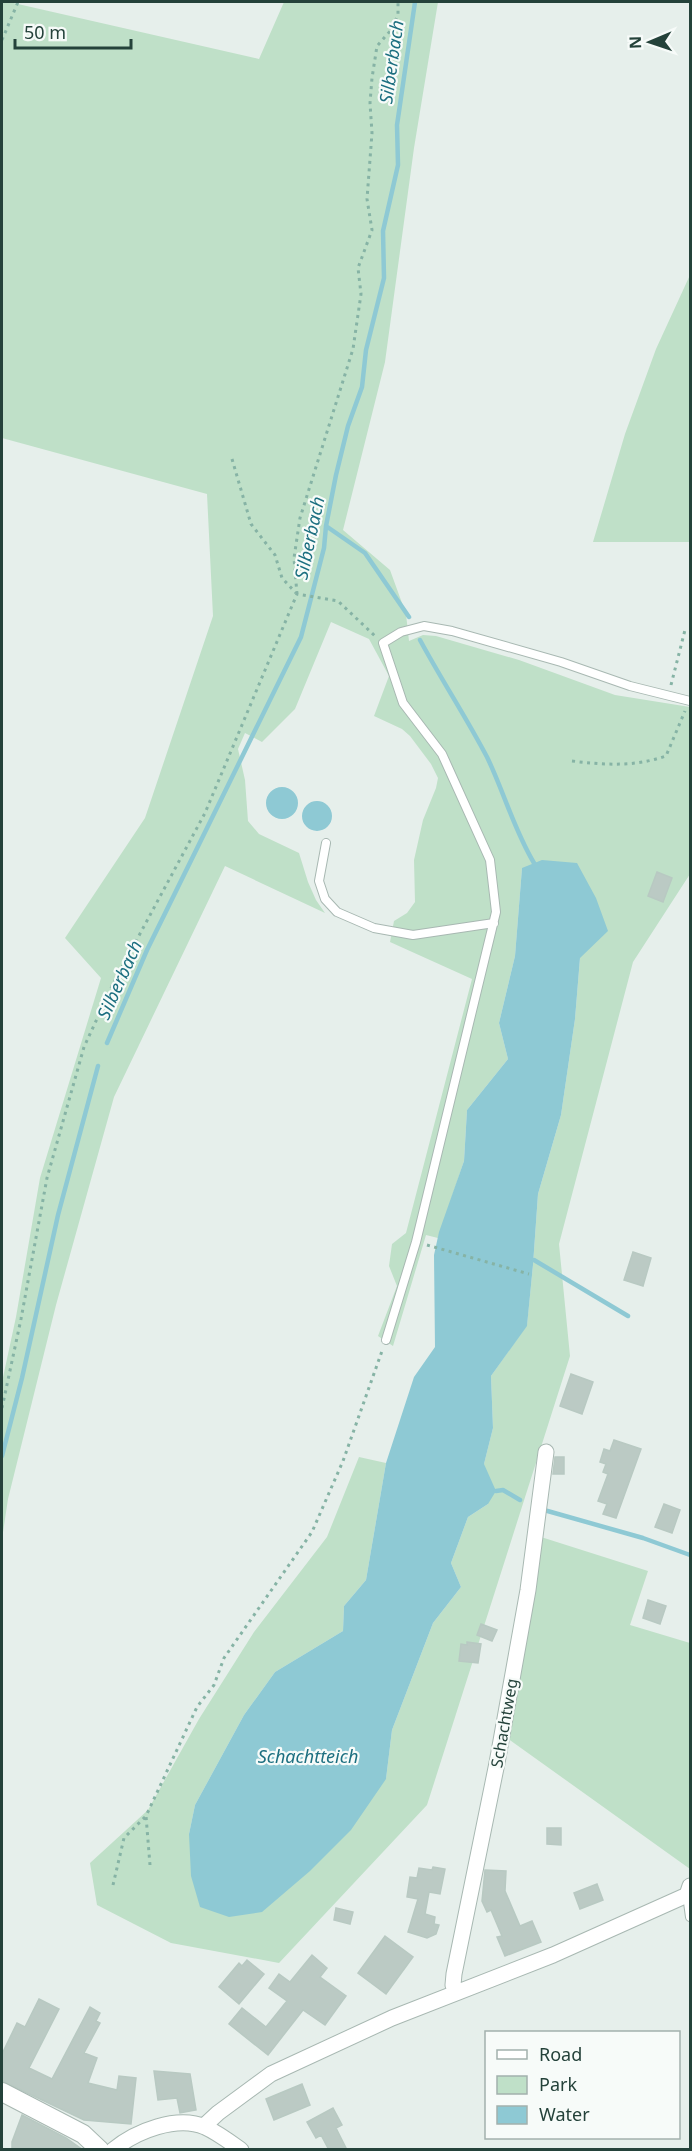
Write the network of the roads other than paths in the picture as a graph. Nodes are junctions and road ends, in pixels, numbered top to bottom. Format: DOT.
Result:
graph roads {
  1 [pos="690,701"];
  2 [pos="326,843"];
  3 [pos="494,923"];
  4 [pos="392,1321"];
  5 [pos="398,1331"];
  6 [pos="386,1340"];
  7 [pos="546,1452"];
  8 [pos="689,1891"];
  9 [pos="690,1917"];
  10 [pos="456,1992"];
  11 [pos="2,2092"];
  12 [pos="204,2127"];
  13 [pos="100,2150"];
  14 [pos="113,2150"];
  15 [pos="241,2150"];
  1 -- 3 [label="lane"];
  2 -- 3 [label="lane"];
  3 -- 4 [label="lane"];
  4 -- 5 [label="lane"];
  4 -- 6 [label="lane"];
  7 -- 10 [label="street, Schachtweg"];
  8 -- 9 [label="lane"];
  8 -- 10 [label="street"];
  10 -- 12 [label="street"];
  11 -- 13 [label="street"];
  12 -- 14 [label="street"];
  12 -- 15 [label="street"];
}
